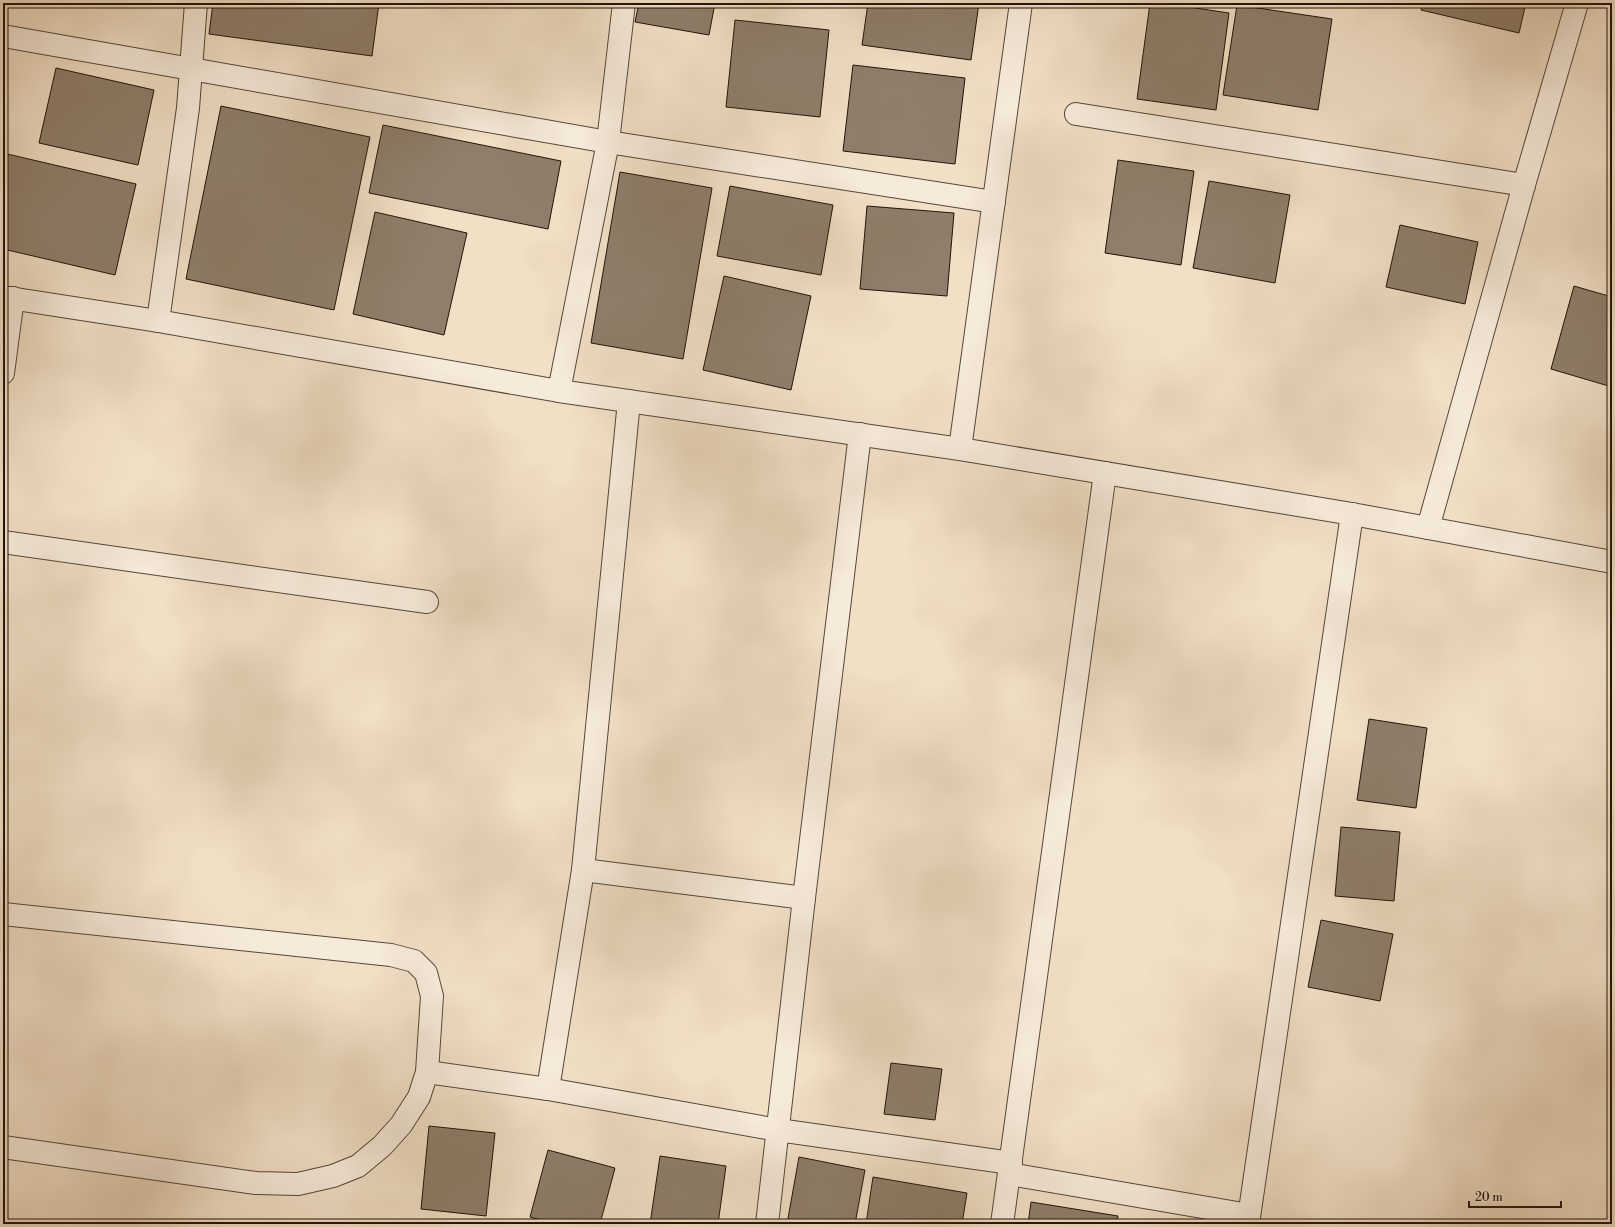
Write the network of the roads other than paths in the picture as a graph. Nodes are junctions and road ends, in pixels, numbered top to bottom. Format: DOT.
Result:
graph roads {
  1 [pos="196,3"];
  2 [pos="624,3"];
  3 [pos="1021,3"];
  4 [pos="1577,3"];
  5 [pos="3,36"];
  6 [pos="191,69"];
  7 [pos="1076,114"];
  8 [pos="608,142"];
  9 [pos="1524,185"];
  10 [pos="994,202"];
  11 [pos="8,298"];
  12 [pos="158,321"];
  13 [pos="3,373"];
  14 [pos="559,391"];
  15 [pos="629,401"];
  16 [pos="860,434"];
  17 [pos="960,449"];
  18 [pos="1105,473"];
  19 [pos="1352,514"];
  20 [pos="1428,528"];
  21 [pos="3,542"];
  22 [pos="1612,562"];
  23 [pos="427,602"];
  24 [pos="583,870"];
  25 [pos="804,898"];
  26 [pos="3,914"];
  27 [pos="427,1072"];
  28 [pos="548,1090"];
  29 [pos="778,1130"];
  30 [pos="3,1147"];
  31 [pos="1010,1168"];
  32 [pos="1248,1219"];
  33 [pos="767,1224"];
  34 [pos="1002,1224"];
  1 -- 6 [label="street"];
  2 -- 8 [label="street"];
  3 -- 10 [label="street"];
  4 -- 9 [label="street"];
  5 -- 6 [label="street"];
  6 -- 8 [label="street"];
  6 -- 12 [label="street"];
  7 -- 9 [label="street"];
  8 -- 10 [label="street"];
  8 -- 14 [label="street"];
  9 -- 20 [label="street"];
  10 -- 17 [label="street"];
  11 -- 12 [label="street"];
  11 -- 13 [label="street"];
  12 -- 14 [label="street"];
  14 -- 15 [label="street"];
  15 -- 16 [label="street"];
  15 -- 24 [label="street"];
  16 -- 17 [label="street"];
  16 -- 25 [label="street"];
  17 -- 18 [label="street"];
  18 -- 19 [label="street"];
  18 -- 31 [label="street"];
  19 -- 20 [label="street"];
  19 -- 32 [label="street"];
  20 -- 22 [label="street"];
  21 -- 23 [label="street"];
  24 -- 25 [label="street"];
  24 -- 28 [label="street"];
  25 -- 29 [label="street"];
  26 -- 27 [label="street"];
  27 -- 28 [label="street"];
  27 -- 30 [label="street"];
  28 -- 29 [label="street"];
  29 -- 31 [label="street"];
  29 -- 33 [label="street"];
  31 -- 32 [label="street"];
  31 -- 34 [label="street"];
}
